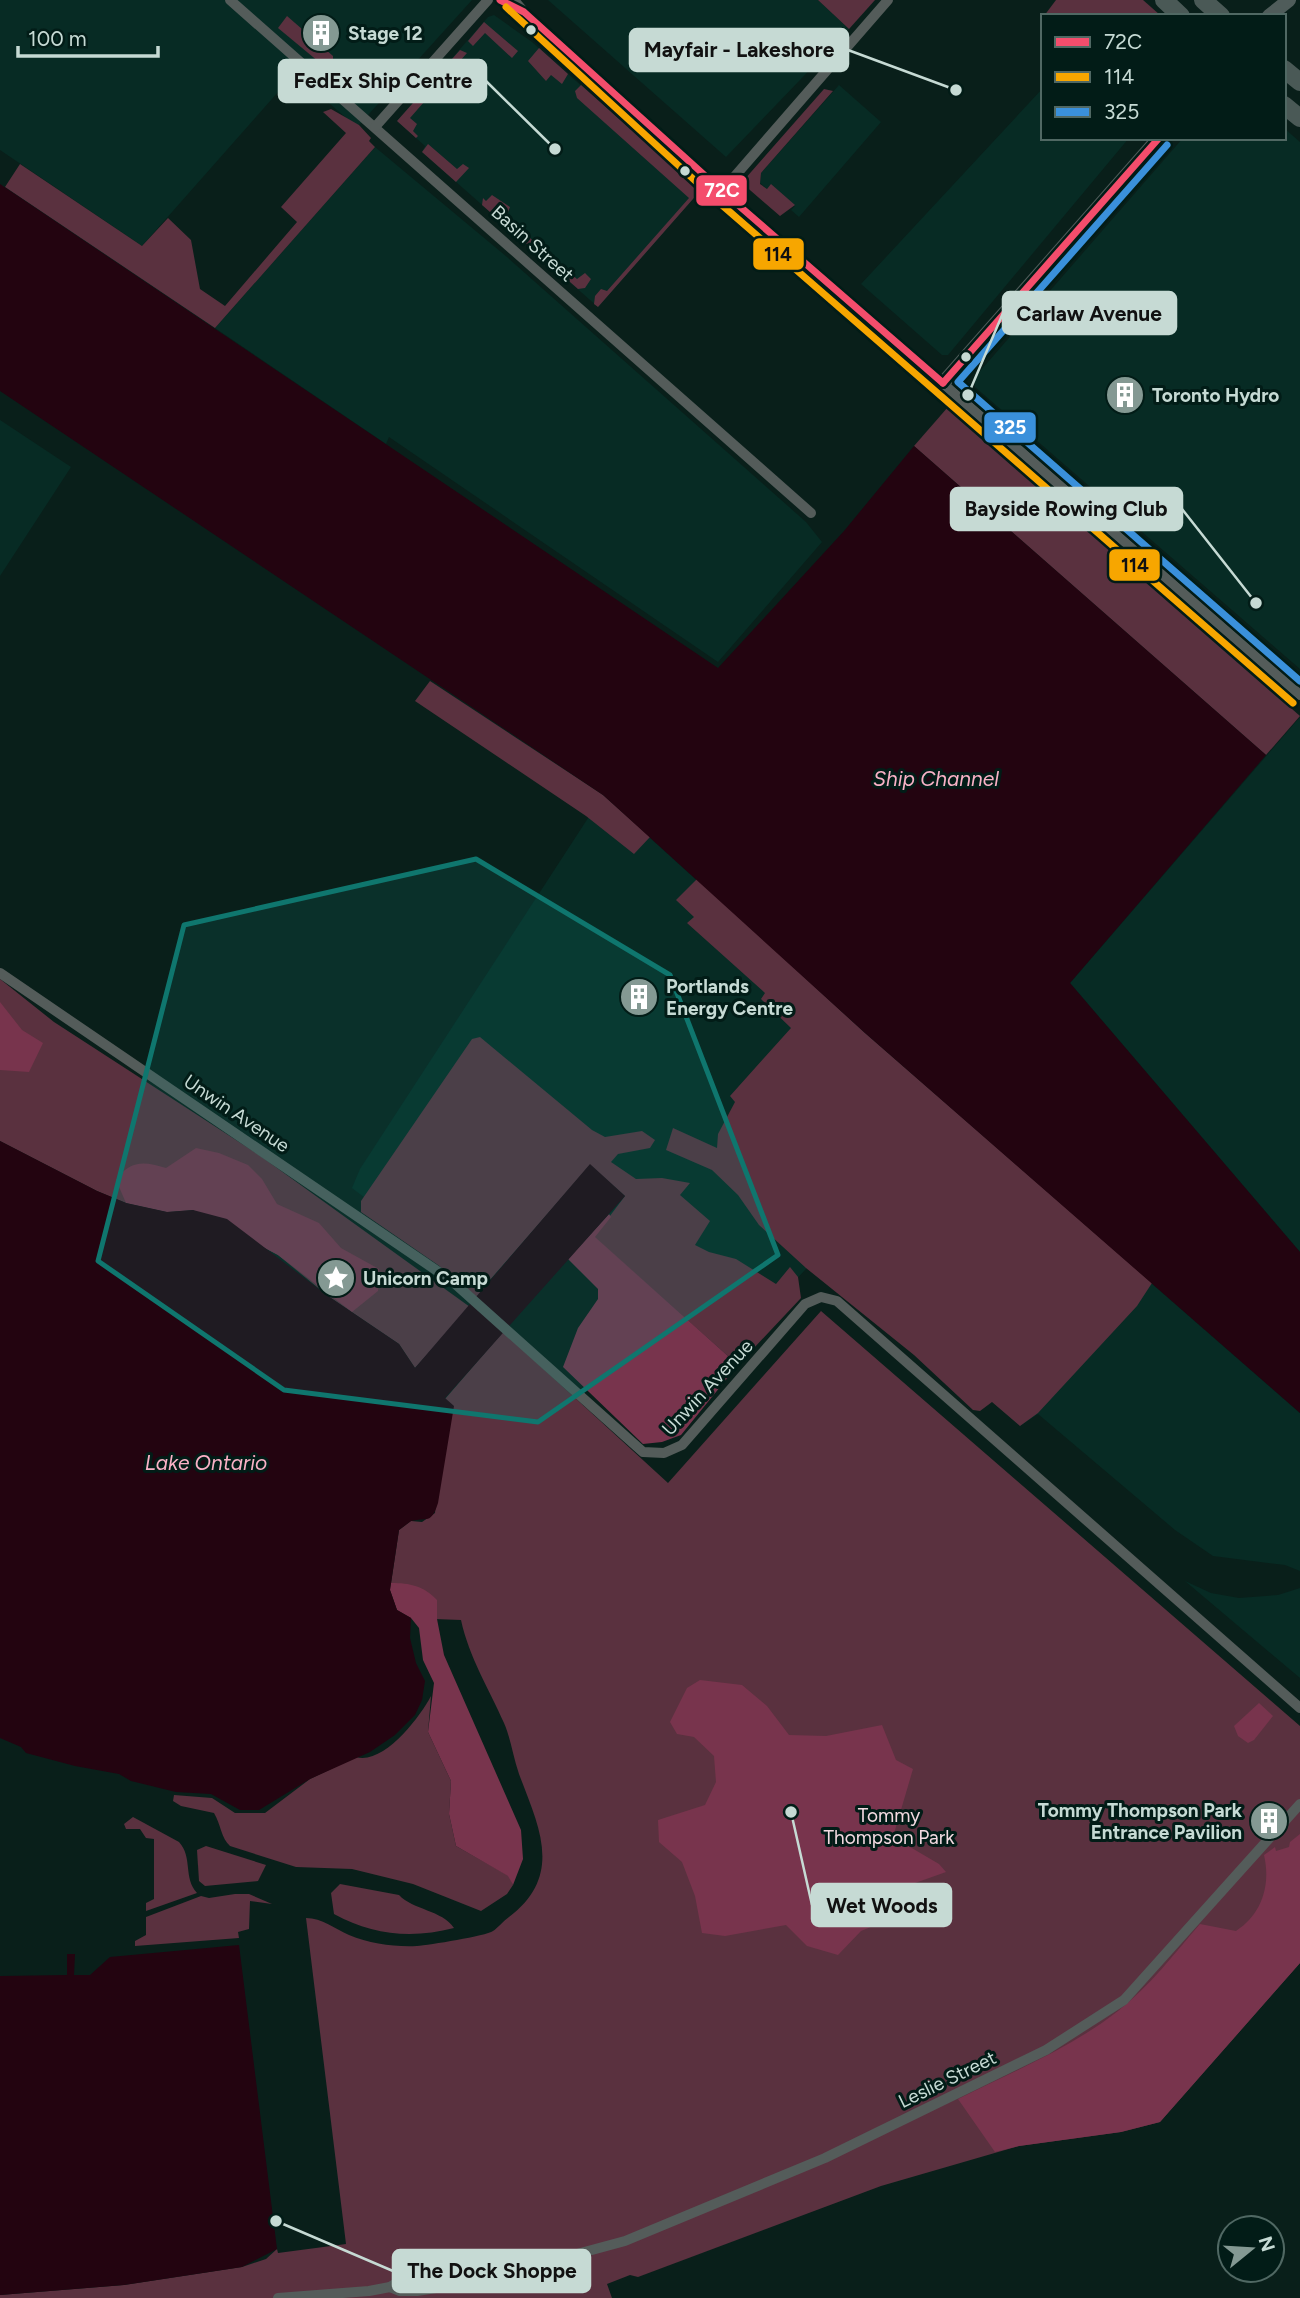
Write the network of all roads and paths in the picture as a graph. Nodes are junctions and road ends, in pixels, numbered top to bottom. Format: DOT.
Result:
graph roads {
  1 [pos="230,0"];
  2 [pos="488,0"];
  3 [pos="500,0"];
  4 [pos="514,0"];
  5 [pos="888,0"];
  6 [pos="1164,0"];
  7 [pos="1203,0"];
  8 [pos="1289,0"];
  9 [pos="524,12"];
  10 [pos="1179,14"];
  11 [pos="1219,14"];
  12 [pos="1272,14"];
  13 [pos="1286,71"];
  14 [pos="1300,82"];
  15 [pos="1286,107"];
  16 [pos="1300,118"];
  17 [pos="375,127"];
  18 [pos="1157,140"];
  19 [pos="722,191"];
  20 [pos="943,383"];
  21 [pos="811,513"];
  22 [pos="1300,695"];
  23 [pos="0,973"];
  24 [pos="1300,1708"];
  25 [pos="1300,1804"];
  26 [pos="278,2298"];
  1 -- 17 [label="street, Basin Street"];
  2 -- 17 [label="street"];
  3 -- 9 [label="street"];
  4 -- 9 [label="street"];
  5 -- 19 [label="street"];
  6 -- 10 [label="highway"];
  7 -- 11 [label="highway"];
  8 -- 12 [label="main road"];
  9 -- 19 [label="street"];
  13 -- 14 [label="highway"];
  15 -- 16 [label="highway"];
  17 -- 21 [label="street, Basin Street"];
  18 -- 20 [label="main road"];
  19 -- 20 [label="street"];
  20 -- 22 [label="street"];
  23 -- 24 [label="street, Unwin Avenue"];
  25 -- 26 [label="street, Leslie Street"];
}
